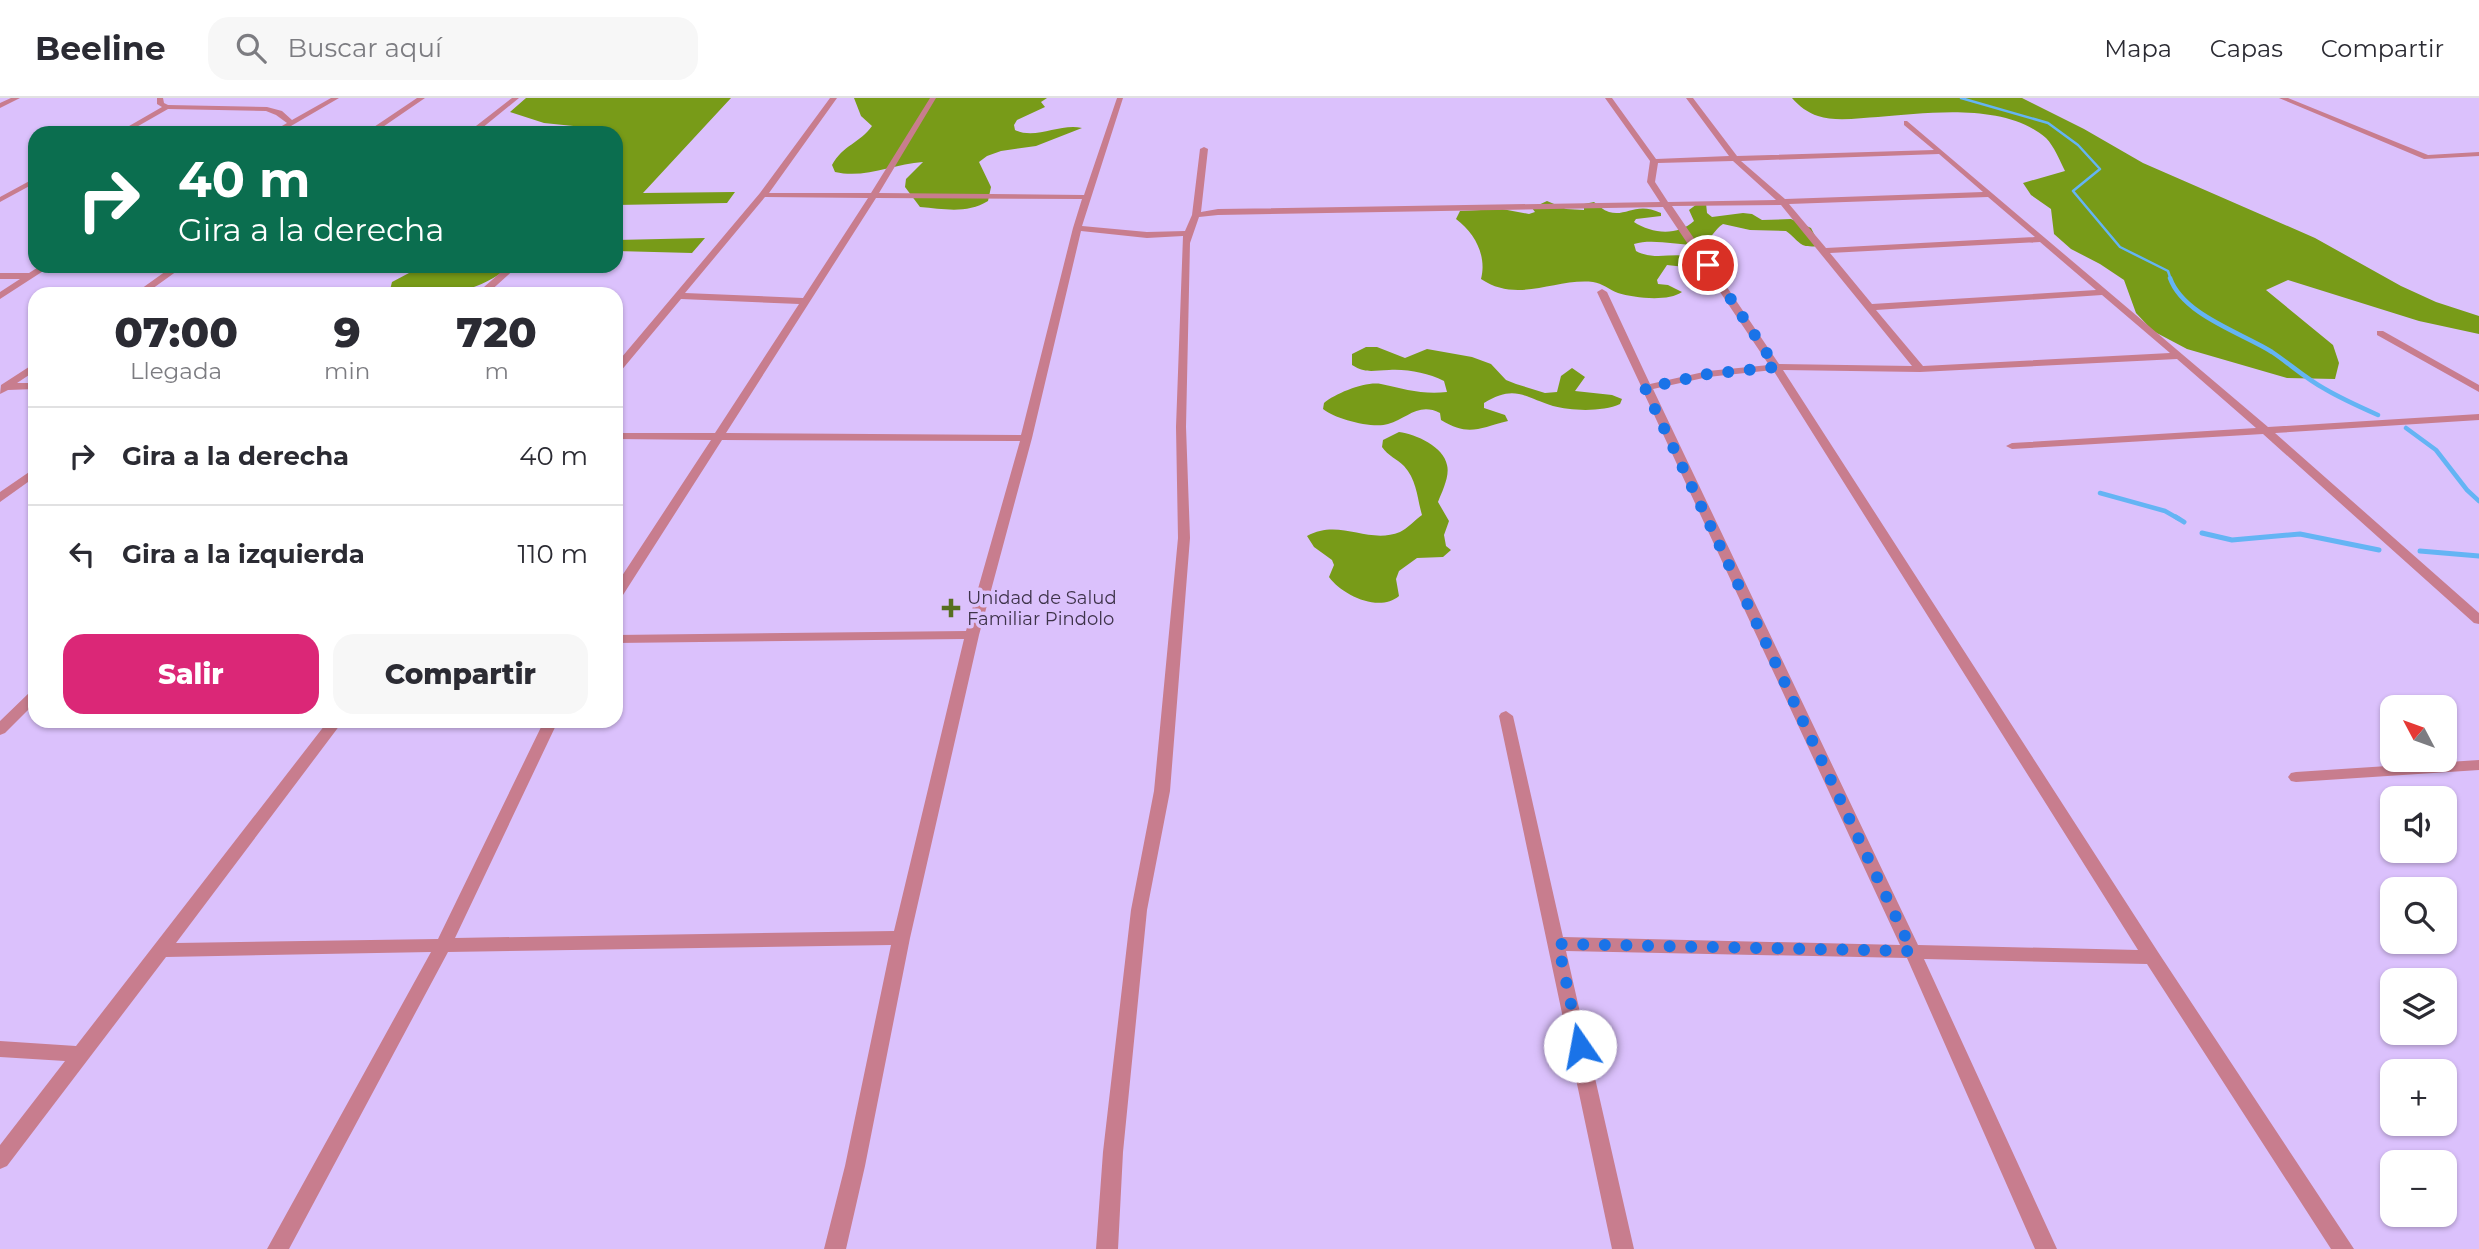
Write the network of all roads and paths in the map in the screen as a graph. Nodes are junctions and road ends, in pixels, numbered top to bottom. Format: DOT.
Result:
graph roads {
  1 [pos="17,98"];
  2 [pos="160,98"];
  3 [pos="336,98"];
  4 [pos="422,98"];
  5 [pos="516,98"];
  6 [pos="834,98"];
  7 [pos="933,98"];
  8 [pos="1121,98"];
  9 [pos="1608,98"];
  10 [pos="1689,98"];
  11 [pos="2282,98"];
  12 [pos="0,106"];
  13 [pos="167,107"];
  14 [pos="292,123"];
  15 [pos="1907,123"];
  16 [pos="133,126"];
  17 [pos="287,126"];
  18 [pos="380,126"];
  19 [pos="480,126"];
  20 [pos="1204,149"];
  21 [pos="1940,152"];
  22 [pos="2479,154"];
  23 [pos="1735,159"];
  24 [pos="1654,161"];
  25 [pos="28,184"];
  26 [pos="16,191"];
  27 [pos="28,191"];
  28 [pos="1990,194"];
  29 [pos="763,195"];
  30 [pos="874,195"];
  31 [pos="1088,197"];
  32 [pos="0,200"];
  33 [pos="1783,202"];
  34 [pos="1667,204"];
  35 [pos="1196,215"];
  36 [pos="1077,228"];
  37 [pos="1188,233"];
  38 [pos="2042,239"];
  39 [pos="1824,251"];
  40 [pos="36,273"];
  41 [pos="168,273"];
  42 [pos="505,273"];
  43 [pos="0,276"];
  44 [pos="31,276"];
  45 [pos="149,287"];
  46 [pos="489,287"];
  47 [pos="1602,292"];
  48 [pos="2105,292"];
  49 [pos="0,296"];
  50 [pos="679,296"];
  51 [pos="806,301"];
  52 [pos="1871,307"];
  53 [pos="2380,333"];
  54 [pos="2178,356"];
  55 [pos="623,361"];
  56 [pos="1776,367"];
  57 [pos="1920,369"];
  58 [pos="28,371"];
  59 [pos="28,386"];
  60 [pos="2,388"];
  61 [pos="1645,388"];
  62 [pos="2479,389"];
  63 [pos="2479,417"];
  64 [pos="2263,428"];
  65 [pos="623,436"];
  66 [pos="719,437"];
  67 [pos="1026,438"];
  68 [pos="2012,446"];
  69 [pos="28,476"];
  70 [pos="0,498"];
  71 [pos="623,584"];
  72 [pos="2479,620"];
  73 [pos="972,635"];
  74 [pos="623,639"];
  75 [pos="28,702"];
  76 [pos="1506,716"];
  77 [pos="331,728"];
  78 [pos="548,728"];
  79 [pos="0,730"];
  80 [pos="2479,765"];
  81 [pos="2296,777"];
  82 [pos="901,938"];
  83 [pos="444,944"];
  84 [pos="1558,944"];
  85 [pos="160,950"];
  86 [pos="1912,951"];
  87 [pos="2152,957"];
  88 [pos="0,1049"];
  89 [pos="81,1054"];
  90 [pos="0,1160"];
  91 [pos="278,1249"];
  92 [pos="835,1249"];
  93 [pos="1107,1249"];
  94 [pos="1623,1249"];
  95 [pos="2046,1249"];
  96 [pos="2343,1249"];
  1 -- 12 [label="street"];
  2 -- 13 [label="street"];
  3 -- 14 [label="street"];
  4 -- 18 [label="street"];
  5 -- 19 [label="street"];
  6 -- 29 [label="street"];
  7 -- 30 [label="street"];
  8 -- 31 [label="street"];
  9 -- 24 [label="street"];
  10 -- 23 [label="street"];
  11 -- 22 [label="street"];
  13 -- 14 [label="street"];
  13 -- 16 [label="street"];
  14 -- 17 [label="street"];
  15 -- 21 [label="street"];
  20 -- 35 [label="street"];
  21 -- 23 [label="street"];
  21 -- 28 [label="street"];
  23 -- 24 [label="street"];
  23 -- 33 [label="street"];
  24 -- 34 [label="street"];
  25 -- 26 [label="street"];
  26 -- 27 [label="street"];
  26 -- 32 [label="street"];
  28 -- 33 [label="street"];
  28 -- 38 [label="street"];
  29 -- 30 [label="street"];
  29 -- 50 [label="street"];
  30 -- 31 [label="street"];
  30 -- 51 [label="street"];
  31 -- 36 [label="street"];
  33 -- 34 [label="street"];
  33 -- 39 [label="street"];
  34 -- 35 [label="street"];
  34 -- 56 [label="street"];
  35 -- 37 [label="street"];
  36 -- 37 [label="street"];
  36 -- 67 [label="street"];
  37 -- 93 [label="street"];
  38 -- 39 [label="street"];
  38 -- 48 [label="street"];
  39 -- 52 [label="street"];
  40 -- 44 [label="street"];
  41 -- 45 [label="street"];
  42 -- 46 [label="street"];
  43 -- 44 [label="street"];
  44 -- 49 [label="street"];
  47 -- 61 [label="street"];
  48 -- 52 [label="street"];
  48 -- 54 [label="street"];
  50 -- 51 [label="street"];
  50 -- 55 [label="street"];
  51 -- 66 [label="street"];
  52 -- 57 [label="street"];
  53 -- 62 [label="street"];
  54 -- 57 [label="street"];
  54 -- 64 [label="street"];
  56 -- 57 [label="street"];
  56 -- 61 [label="street"];
  56 -- 87 [label="street"];
  58 -- 60 [label="street"];
  59 -- 60 [label="street"];
  61 -- 86 [label="street"];
  63 -- 64 [label="street"];
  64 -- 68 [label="street"];
  64 -- 72 [label="street"];
  65 -- 66 [label="street"];
  66 -- 67 [label="street"];
  66 -- 71 [label="street"];
  67 -- 73 [label="street"];
  69 -- 70 [label="street"];
  73 -- 74 [label="street"];
  73 -- 82 [label="street"];
  75 -- 79 [label="street"];
  76 -- 84 [label="street"];
  77 -- 85 [label="street"];
  78 -- 83 [label="street"];
  80 -- 81 [label="street"];
  82 -- 83 [label="street"];
  82 -- 92 [label="street"];
  83 -- 85 [label="street"];
  83 -- 91 [label="street"];
  84 -- 86 [label="street"];
  84 -- 94 [label="street"];
  85 -- 89 [label="street"];
  86 -- 87 [label="street"];
  86 -- 95 [label="street"];
  87 -- 96 [label="street"];
  88 -- 89 [label="street"];
  89 -- 90 [label="street"];
}
